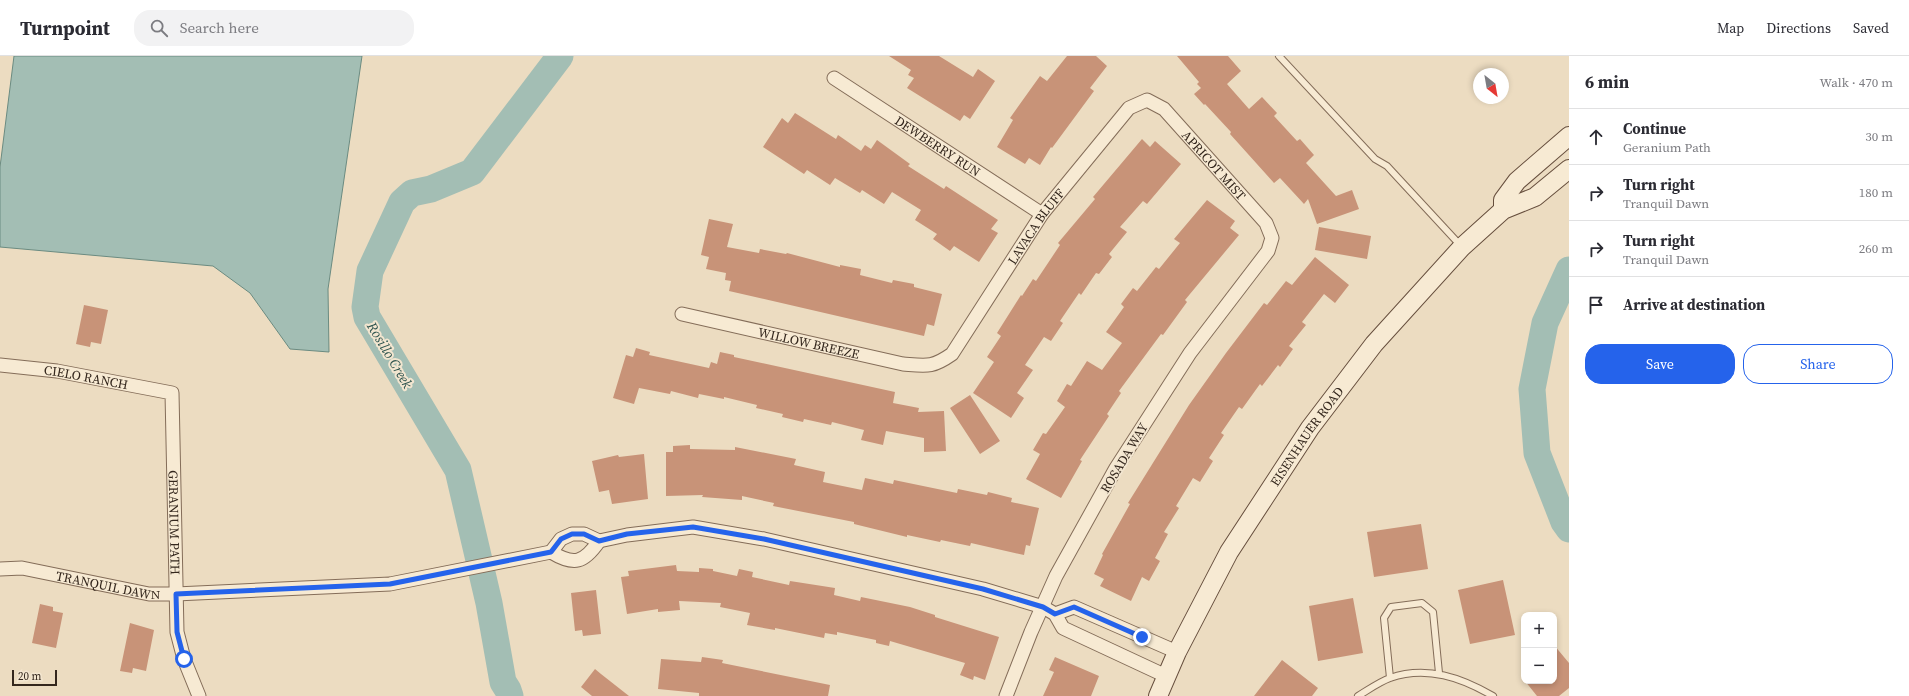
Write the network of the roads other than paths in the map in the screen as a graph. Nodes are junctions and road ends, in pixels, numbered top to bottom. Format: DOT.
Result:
graph roads {
  1 [pos="1279,56"];
  2 [pos="834,78"];
  3 [pos="1147,100"];
  4 [pos="1569,136"];
  5 [pos="1569,151"];
  6 [pos="1569,168"];
  7 [pos="1535,197"];
  8 [pos="1503,210"];
  9 [pos="1042,214"];
  10 [pos="1272,238"];
  11 [pos="1462,247"];
  12 [pos="682,314"];
  13 [pos="937,364"];
  14 [pos="0,365"];
  15 [pos="172,393"];
  16 [pos="599,541"];
  17 [pos="551,552"];
  18 [pos="0,569"];
  19 [pos="176,594"];
  20 [pos="1043,607"];
  21 [pos="1055,614"];
  22 [pos="1177,652"];
  23 [pos="1438,673"];
  24 [pos="1166,676"];
  25 [pos="1390,678"];
  26 [pos="199,696"];
  27 [pos="1006,696"];
  28 [pos="1158,696"];
  29 [pos="1358,696"];
  30 [pos="1494,696"];
  1 -- 11 [label="lane"];
  2 -- 9 [label="street, DEWBERRY RUN"];
  3 -- 9 [label="street, LAVACA BLUFF"];
  3 -- 10 [label="street, APRICOT MIST"];
  4 -- 8 [label="main road, EISENHAUER ROAD"];
  5 -- 7 [label="main road"];
  6 -- 7 [label="main road, EISENHAUER ROAD"];
  7 -- 8 [label="main road, EISENHAUER ROAD"];
  8 -- 11 [label="main road, EISENHAUER ROAD"];
  9 -- 13 [label="street, LAVACA BLUFF"];
  10 -- 20 [label="street, ROSADA WAY"];
  11 -- 22 [label="main road, EISENHAUER ROAD"];
  12 -- 13 [label="street, WILLOW BREEZE"];
  14 -- 15 [label="street, CIELO RANCH"];
  15 -- 19 [label="street, GERANIUM PATH"];
  16 -- 17 [label="street"];
  16 -- 17 [label="street"];
  16 -- 20 [label="street"];
  17 -- 19 [label="street, TRANQUIL DAWN"];
  18 -- 19 [label="street, TRANQUIL DAWN"];
  19 -- 26 [label="street, GERANIUM PATH"];
  20 -- 21 [label="street"];
  20 -- 27 [label="street, ROSADA WAY"];
  21 -- 22 [label="street"];
  21 -- 24 [label="street"];
  22 -- 24 [label="main road, EISENHAUER ROAD"];
  23 -- 25 [label="lane"];
  23 -- 25 [label="lane"];
  23 -- 30 [label="lane"];
  24 -- 28 [label="main road, EISENHAUER ROAD"];
  25 -- 29 [label="lane"];
}
